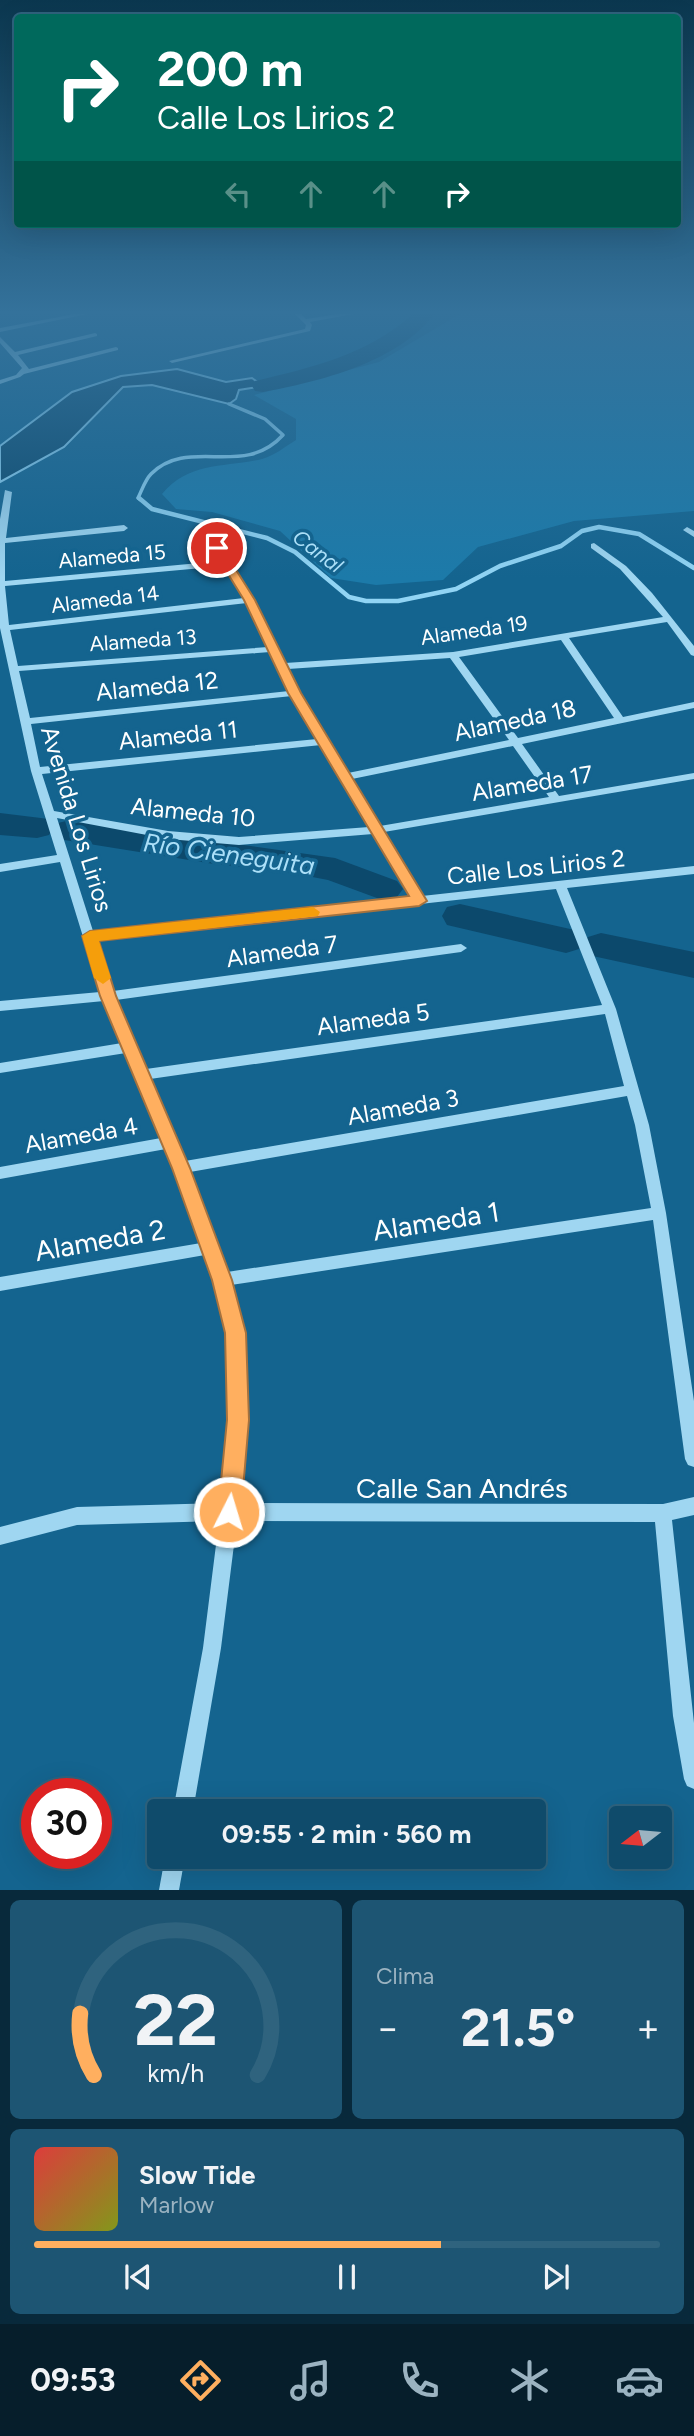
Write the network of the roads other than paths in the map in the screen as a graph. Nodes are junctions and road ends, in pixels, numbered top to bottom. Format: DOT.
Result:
graph roads {
  1 [pos="8,492"];
  2 [pos="124,528"];
  3 [pos="208,534"];
  4 [pos="1,541"];
  5 [pos="594,546"];
  6 [pos="226,563"];
  7 [pos="0,584"];
  8 [pos="250,600"];
  9 [pos="669,619"];
  10 [pos="5,628"];
  11 [pos="563,636"];
  12 [pos="275,649"];
  13 [pos="694,653"];
  14 [pos="453,655"];
  15 [pos="283,666"];
  16 [pos="13,669"];
  17 [pos="295,693"];
  18 [pos="694,705"];
  19 [pos="620,719"];
  20 [pos="23,722"];
  21 [pos="325,741"];
  22 [pos="515,742"];
  23 [pos="36,771"];
  24 [pos="694,776"];
  25 [pos="346,778"];
  26 [pos="557,800"];
  27 [pos="48,813"];
  28 [pos="377,830"];
  29 [pos="64,858"];
  30 [pos="0,867"];
  31 [pos="694,870"];
  32 [pos="560,885"];
  33 [pos="419,901"];
  34 [pos="90,936"];
  35 [pos="461,948"];
  36 [pos="108,996"];
  37 [pos="0,1006"];
  38 [pos="610,1009"];
  39 [pos="131,1047"];
  40 [pos="0,1069"];
  41 [pos="143,1075"];
  42 [pos="633,1090"];
  43 [pos="170,1142"];
  44 [pos="181,1168"];
  45 [pos="0,1172"];
  46 [pos="659,1213"];
  47 [pos="209,1248"];
  48 [pos="222,1280"];
  49 [pos="0,1284"];
  50 [pos="694,1459"];
  51 [pos="694,1506"];
  52 [pos="229,1512"];
  53 [pos="663,1514"];
  54 [pos="0,1536"];
  55 [pos="694,1779"];
  56 [pos="185,1799"];
  57 [pos="172,1869"];
  58 [pos="169,1890"];
  1 -- 4 [label="street, Avenida Los Lirios"];
  2 -- 4 [label="street"];
  3 -- 6 [label="street"];
  4 -- 7 [label="street, Avenida Los Lirios"];
  5 -- 9 [label="street"];
  6 -- 7 [label="street, Alameda 15"];
  6 -- 8 [label="street"];
  7 -- 10 [label="street, Avenida Los Lirios"];
  8 -- 10 [label="street, Alameda 14"];
  8 -- 12 [label="street"];
  9 -- 11 [label="street, Alameda 19"];
  9 -- 13 [label="street"];
  10 -- 16 [label="street, Avenida Los Lirios"];
  11 -- 14 [label="street, Alameda 19"];
  11 -- 19 [label="street"];
  12 -- 15 [label="street"];
  12 -- 16 [label="street, Alameda 13"];
  14 -- 15 [label="street, Alameda 19"];
  14 -- 22 [label="street"];
  15 -- 17 [label="street"];
  16 -- 20 [label="street, Avenida Los Lirios"];
  17 -- 20 [label="street, Alameda 12"];
  17 -- 21 [label="street"];
  18 -- 19 [label="street, Alameda 18"];
  19 -- 22 [label="street, Alameda 18"];
  20 -- 23 [label="street, Avenida Los Lirios"];
  21 -- 23 [label="street, Alameda 11"];
  21 -- 25 [label="street"];
  22 -- 25 [label="street, Alameda 18"];
  22 -- 26 [label="street"];
  23 -- 27 [label="street, Avenida Los Lirios"];
  24 -- 26 [label="street, Alameda 17"];
  25 -- 28 [label="street"];
  26 -- 28 [label="street, Alameda 17"];
  27 -- 28 [label="street, Alameda 10"];
  27 -- 29 [label="street, Avenida Los Lirios"];
  28 -- 33 [label="street"];
  29 -- 30 [label="street"];
  29 -- 34 [label="street, Avenida Los Lirios"];
  31 -- 32 [label="street, Calle Los Lirios 2"];
  32 -- 33 [label="street, Calle Los Lirios 2"];
  32 -- 38 [label="street"];
  33 -- 34 [label="street, Calle Los Lirios 2"];
  34 -- 36 [label="street, Avenida Los Lirios"];
  35 -- 36 [label="street, Alameda 7"];
  36 -- 37 [label="street, Alameda 7"];
  36 -- 39 [label="street, Avenida Los Lirios"];
  38 -- 41 [label="street, Alameda 5"];
  38 -- 42 [label="street"];
  39 -- 40 [label="street"];
  39 -- 41 [label="street, Avenida Los Lirios"];
  41 -- 43 [label="street, Avenida Los Lirios"];
  42 -- 44 [label="street, Alameda 3"];
  42 -- 46 [label="street"];
  43 -- 44 [label="street, Avenida Los Lirios"];
  43 -- 45 [label="street, Alameda 4"];
  44 -- 47 [label="street, Avenida Los Lirios"];
  46 -- 48 [label="street, Alameda 1"];
  46 -- 50 [label="street"];
  47 -- 48 [label="street, Avenida Los Lirios"];
  47 -- 49 [label="street, Alameda 2"];
  48 -- 52 [label="street, Avenida Los Lirios"];
  51 -- 53 [label="street, Calle San Andrés"];
  52 -- 53 [label="street, Calle San Andrés"];
  52 -- 54 [label="street, Calle San Andrés"];
  52 -- 56 [label="street, Avenida Los Lirios"];
  53 -- 55 [label="street"];
  57 -- 58 [label="street"];
}
